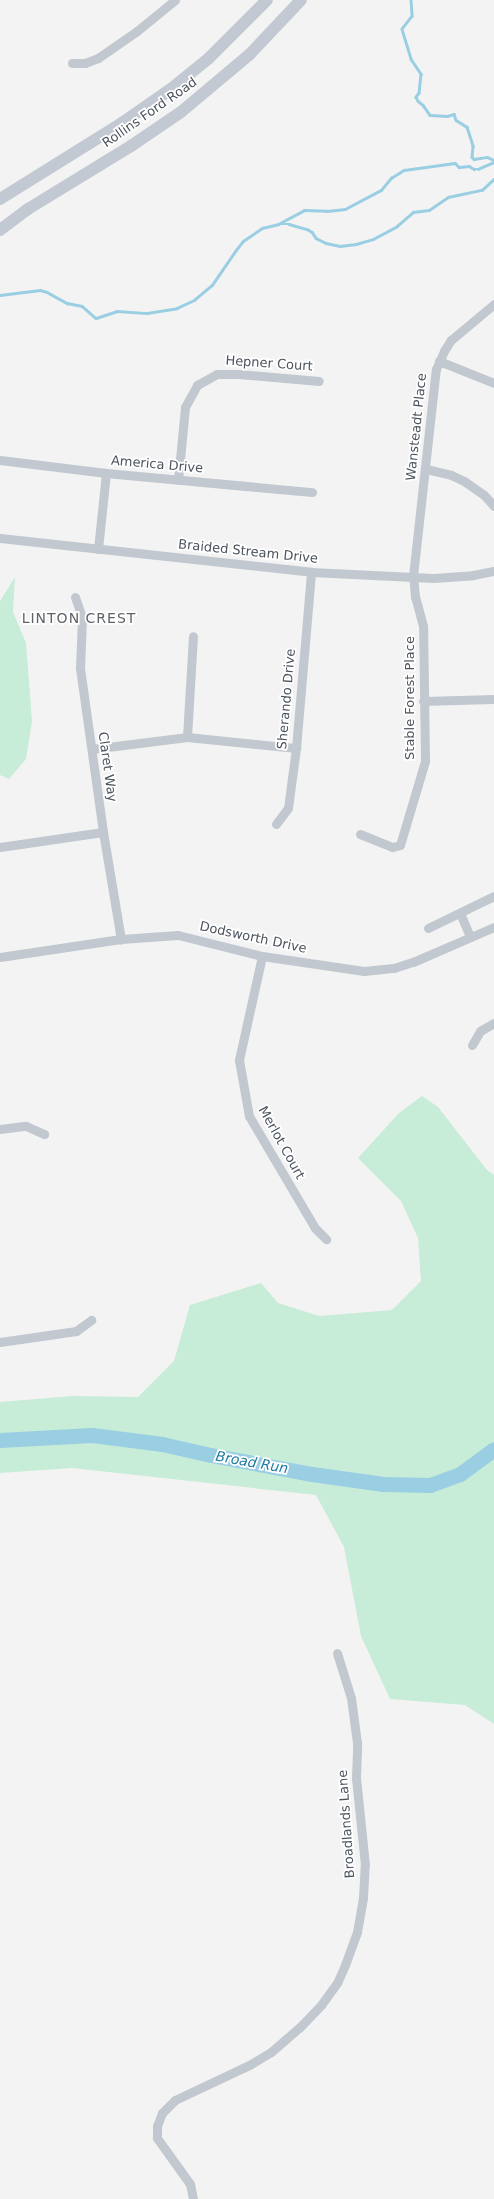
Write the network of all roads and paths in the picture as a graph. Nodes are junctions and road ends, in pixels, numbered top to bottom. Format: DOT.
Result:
graph roads {
  1 [pos="175,0"];
  2 [pos="267,0"];
  3 [pos="301,0"];
  4 [pos="72,63"];
  5 [pos="0,199"];
  6 [pos="0,230"];
  7 [pos="494,304"];
  8 [pos="439,361"];
  9 [pos="319,381"];
  10 [pos="494,383"];
  11 [pos="0,460"];
  12 [pos="426,469"];
  13 [pos="106,473"];
  14 [pos="178,480"];
  15 [pos="312,492"];
  16 [pos="494,506"];
  17 [pos="0,538"];
  18 [pos="98,549"];
  19 [pos="494,571"];
  20 [pos="311,572"];
  21 [pos="413,576"];
  22 [pos="75,597"];
  23 [pos="193,636"];
  24 [pos="494,698"];
  25 [pos="423,700"];
  26 [pos="187,737"];
  27 [pos="296,748"];
  28 [pos="92,749"];
  29 [pos="276,824"];
  30 [pos="103,832"];
  31 [pos="360,834"];
  32 [pos="0,847"];
  33 [pos="494,896"];
  34 [pos="460,913"];
  35 [pos="494,927"];
  36 [pos="428,928"];
  37 [pos="470,937"];
  38 [pos="122,939"];
  39 [pos="262,956"];
  40 [pos="0,957"];
  41 [pos="494,1023"];
  42 [pos="472,1046"];
  43 [pos="0,1129"];
  44 [pos="44,1134"];
  45 [pos="326,1239"];
  46 [pos="91,1320"];
  47 [pos="0,1342"];
  48 [pos="337,1653"];
  49 [pos="193,2199"];
  1 -- 4 [label="street"];
  2 -- 5 [label="main road, Rollins Ford Road"];
  3 -- 6 [label="main road, Rollins Ford Road"];
  7 -- 8 [label="street, Wansteadt Place"];
  8 -- 10 [label="street"];
  8 -- 12 [label="street, Wansteadt Place"];
  9 -- 14 [label="street, Hepner Court"];
  11 -- 13 [label="street, America Drive"];
  12 -- 16 [label="street"];
  12 -- 21 [label="street, Wansteadt Place"];
  13 -- 14 [label="street, America Drive"];
  13 -- 18 [label="street"];
  14 -- 15 [label="street, America Drive"];
  17 -- 18 [label="street, Braided Stream Drive"];
  18 -- 20 [label="street, Braided Stream Drive"];
  19 -- 21 [label="street, Braided Stream Drive"];
  20 -- 21 [label="street, Braided Stream Drive"];
  20 -- 27 [label="street, Sherando Drive"];
  21 -- 25 [label="street, Stable Forest Place"];
  22 -- 28 [label="street, Claret Way"];
  23 -- 26 [label="street"];
  24 -- 25 [label="street"];
  25 -- 31 [label="street, Stable Forest Place"];
  26 -- 27 [label="street"];
  26 -- 28 [label="street"];
  27 -- 29 [label="street, Sherando Drive"];
  28 -- 30 [label="street, Claret Way"];
  30 -- 32 [label="street"];
  30 -- 38 [label="street, Claret Way"];
  33 -- 34 [label="street"];
  34 -- 36 [label="street"];
  34 -- 37 [label="street"];
  35 -- 37 [label="street, Dodsworth Drive"];
  37 -- 39 [label="street, Dodsworth Drive"];
  38 -- 39 [label="street, Dodsworth Drive"];
  38 -- 40 [label="street, Dodsworth Drive"];
  39 -- 45 [label="street, Merlot Court"];
  41 -- 42 [label="street"];
  43 -- 44 [label="street"];
  46 -- 47 [label="street"];
  48 -- 49 [label="street, Broadlands Lane"];
}
